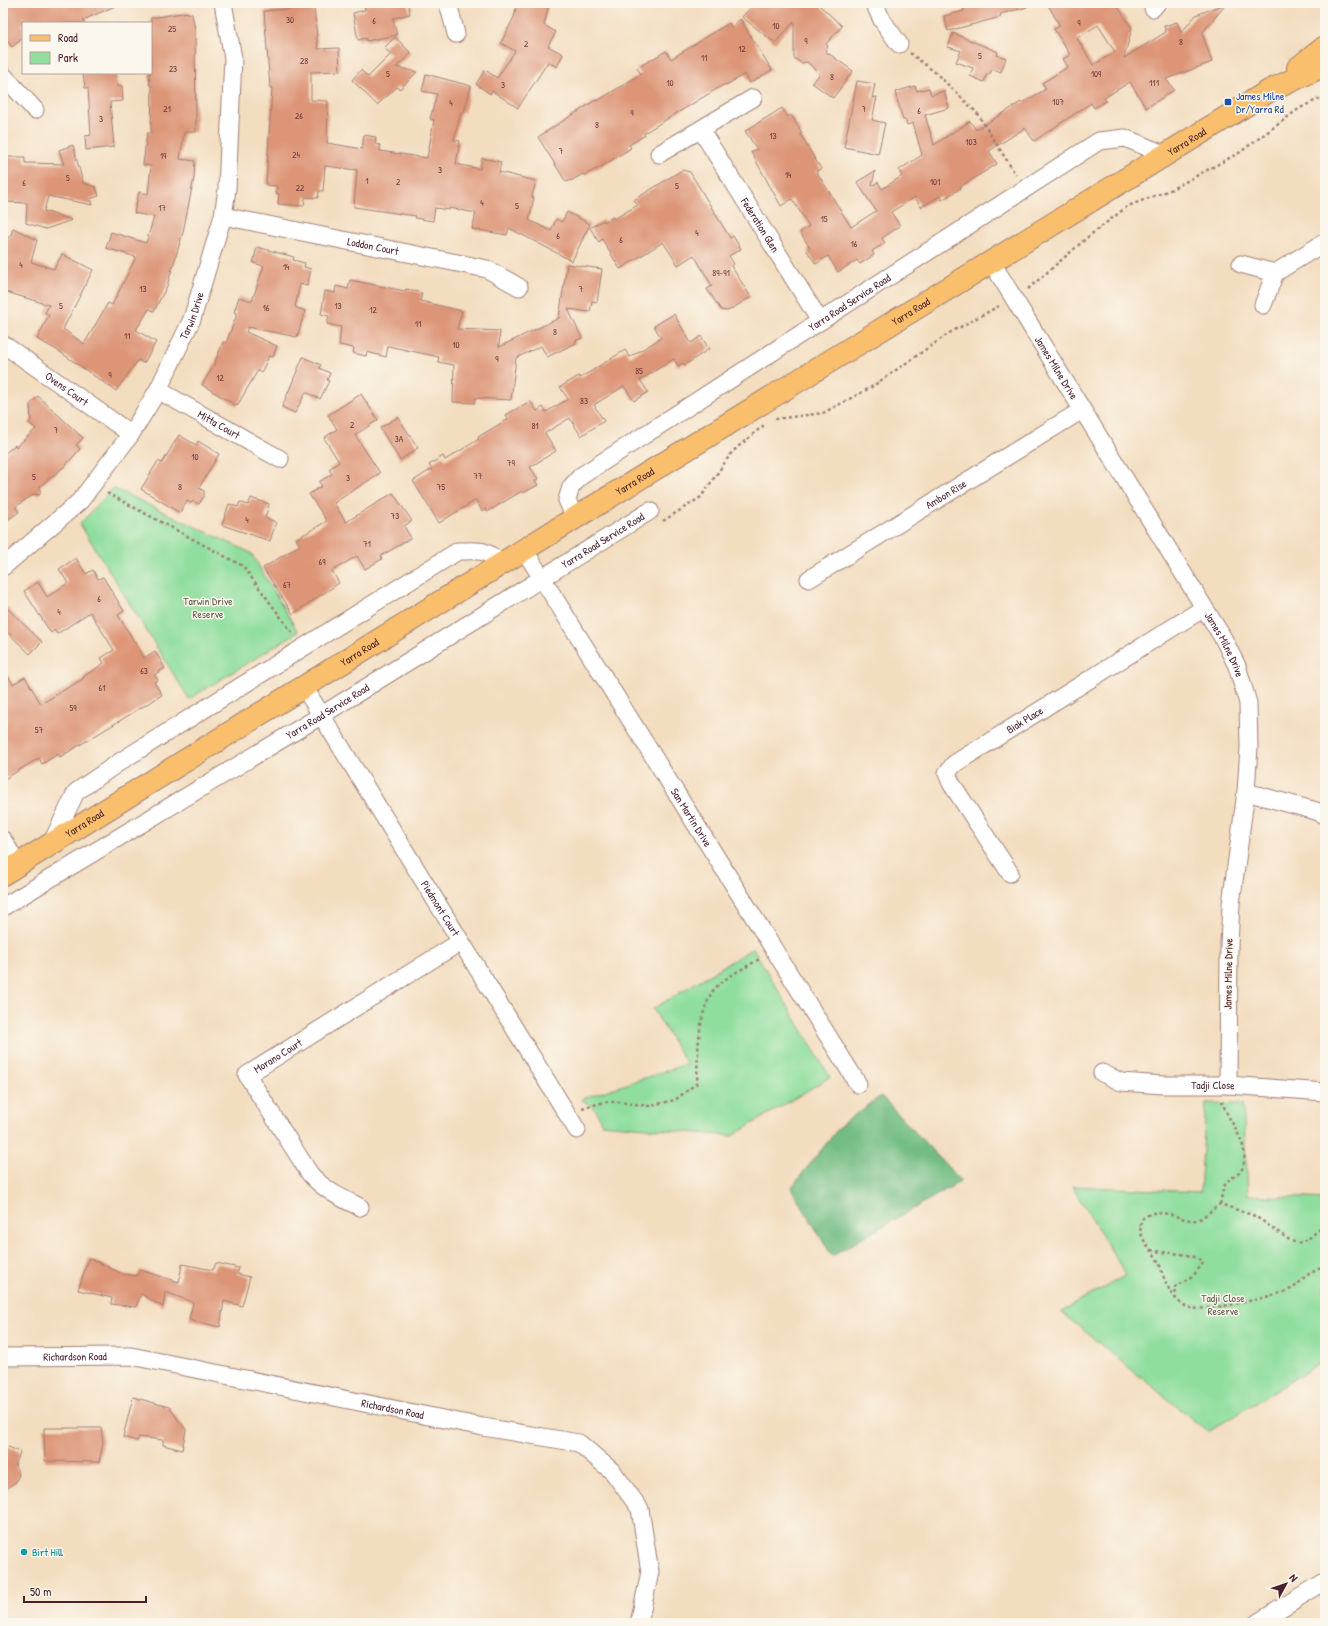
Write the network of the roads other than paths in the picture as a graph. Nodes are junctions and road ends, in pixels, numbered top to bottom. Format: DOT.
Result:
graph roads {
  1 [pos="223,3"];
  2 [pos="448,3"];
  3 [pos="874,3"];
  4 [pos="456,34"];
  5 [pos="899,44"];
  6 [pos="1325,47"];
  7 [pos="1325,65"];
  8 [pos="3,75"];
  9 [pos="1269,91"];
  10 [pos="753,98"];
  11 [pos="35,110"];
  12 [pos="701,130"];
  13 [pos="659,154"];
  14 [pos="1166,155"];
  15 [pos="223,216"];
  16 [pos="1325,242"];
  17 [pos="992,263"];
  18 [pos="1241,264"];
  19 [pos="1275,273"];
  20 [pos="519,287"];
  21 [pos="1262,305"];
  22 [pos="820,322"];
  23 [pos="3,344"];
  24 [pos="158,390"];
  25 [pos="1082,410"];
  26 [pos="131,434"];
  27 [pos="280,459"];
  28 [pos="656,517"];
  29 [pos="575,518"];
  30 [pos="525,551"];
  31 [pos="502,565"];
  32 [pos="3,567"];
  33 [pos="541,578"];
  34 [pos="809,579"];
  35 [pos="1204,608"];
  36 [pos="304,687"];
  37 [pos="322,715"];
  38 [pos="1246,792"];
  39 [pos="1325,815"];
  40 [pos="3,840"];
  41 [pos="51,844"];
  42 [pos="11,869"];
  43 [pos="1010,873"];
  44 [pos="3,907"];
  45 [pos="460,942"];
  46 [pos="1102,1072"];
  47 [pos="858,1084"];
  48 [pos="1225,1085"];
  49 [pos="1325,1092"];
  50 [pos="577,1130"];
  51 [pos="360,1207"];
  52 [pos="3,1357"];
  53 [pos="1325,1581"];
  54 [pos="639,1623"];
  55 [pos="1258,1623"];
  1 -- 15 [label="street, Tarwin Drive"];
  2 -- 4 [label="street"];
  3 -- 5 [label="street"];
  6 -- 9 [label="main road, Yarra Road"];
  7 -- 9 [label="main road, Yarra Road"];
  8 -- 11 [label="street"];
  9 -- 14 [label="main road, Yarra Road"];
  10 -- 12 [label="street"];
  12 -- 13 [label="street"];
  12 -- 22 [label="street, Federation Glen"];
  14 -- 17 [label="main road, Yarra Road"];
  14 -- 22 [label="street, Yarra Road Service Road"];
  15 -- 20 [label="street, Loddon Court"];
  15 -- 24 [label="street, Tarwin Drive"];
  16 -- 19 [label="street"];
  17 -- 25 [label="street, James Milne Drive"];
  17 -- 29 [label="main road, Yarra Road"];
  18 -- 19 [label="street"];
  19 -- 21 [label="street"];
  22 -- 29 [label="street, Yarra Road Service Road"];
  23 -- 26 [label="street, Ovens Court"];
  24 -- 26 [label="street, Tarwin Drive"];
  24 -- 27 [label="street, Mitta Court"];
  25 -- 34 [label="street, Ambon Rise"];
  25 -- 35 [label="street, James Milne Drive"];
  26 -- 32 [label="street, Tarwin Drive"];
  28 -- 33 [label="street, Yarra Road Service Road"];
  29 -- 30 [label="main road, Yarra Road"];
  30 -- 31 [label="main road, Yarra Road"];
  30 -- 33 [label="street, San Martin Drive"];
  31 -- 36 [label="main road, Yarra Road"];
  31 -- 41 [label="street"];
  33 -- 37 [label="street, Yarra Road Service Road"];
  33 -- 47 [label="street, San Martin Drive"];
  35 -- 38 [label="street, James Milne Drive"];
  35 -- 43 [label="street, Biak Place"];
  36 -- 37 [label="street, Piedmont Court"];
  36 -- 41 [label="main road, Yarra Road"];
  37 -- 44 [label="street, Yarra Road Service Road"];
  37 -- 45 [label="street, Piedmont Court"];
  38 -- 39 [label="street"];
  38 -- 48 [label="street, James Milne Drive"];
  40 -- 42 [label="street"];
  41 -- 42 [label="main road, Yarra Road"];
  45 -- 50 [label="street, Piedmont Court"];
  45 -- 51 [label="street, Morano Court"];
  46 -- 48 [label="street, Tadji Close"];
  48 -- 49 [label="street, Tadji Close"];
  52 -- 54 [label="street, Richardson Road"];
  53 -- 55 [label="street"];
}
